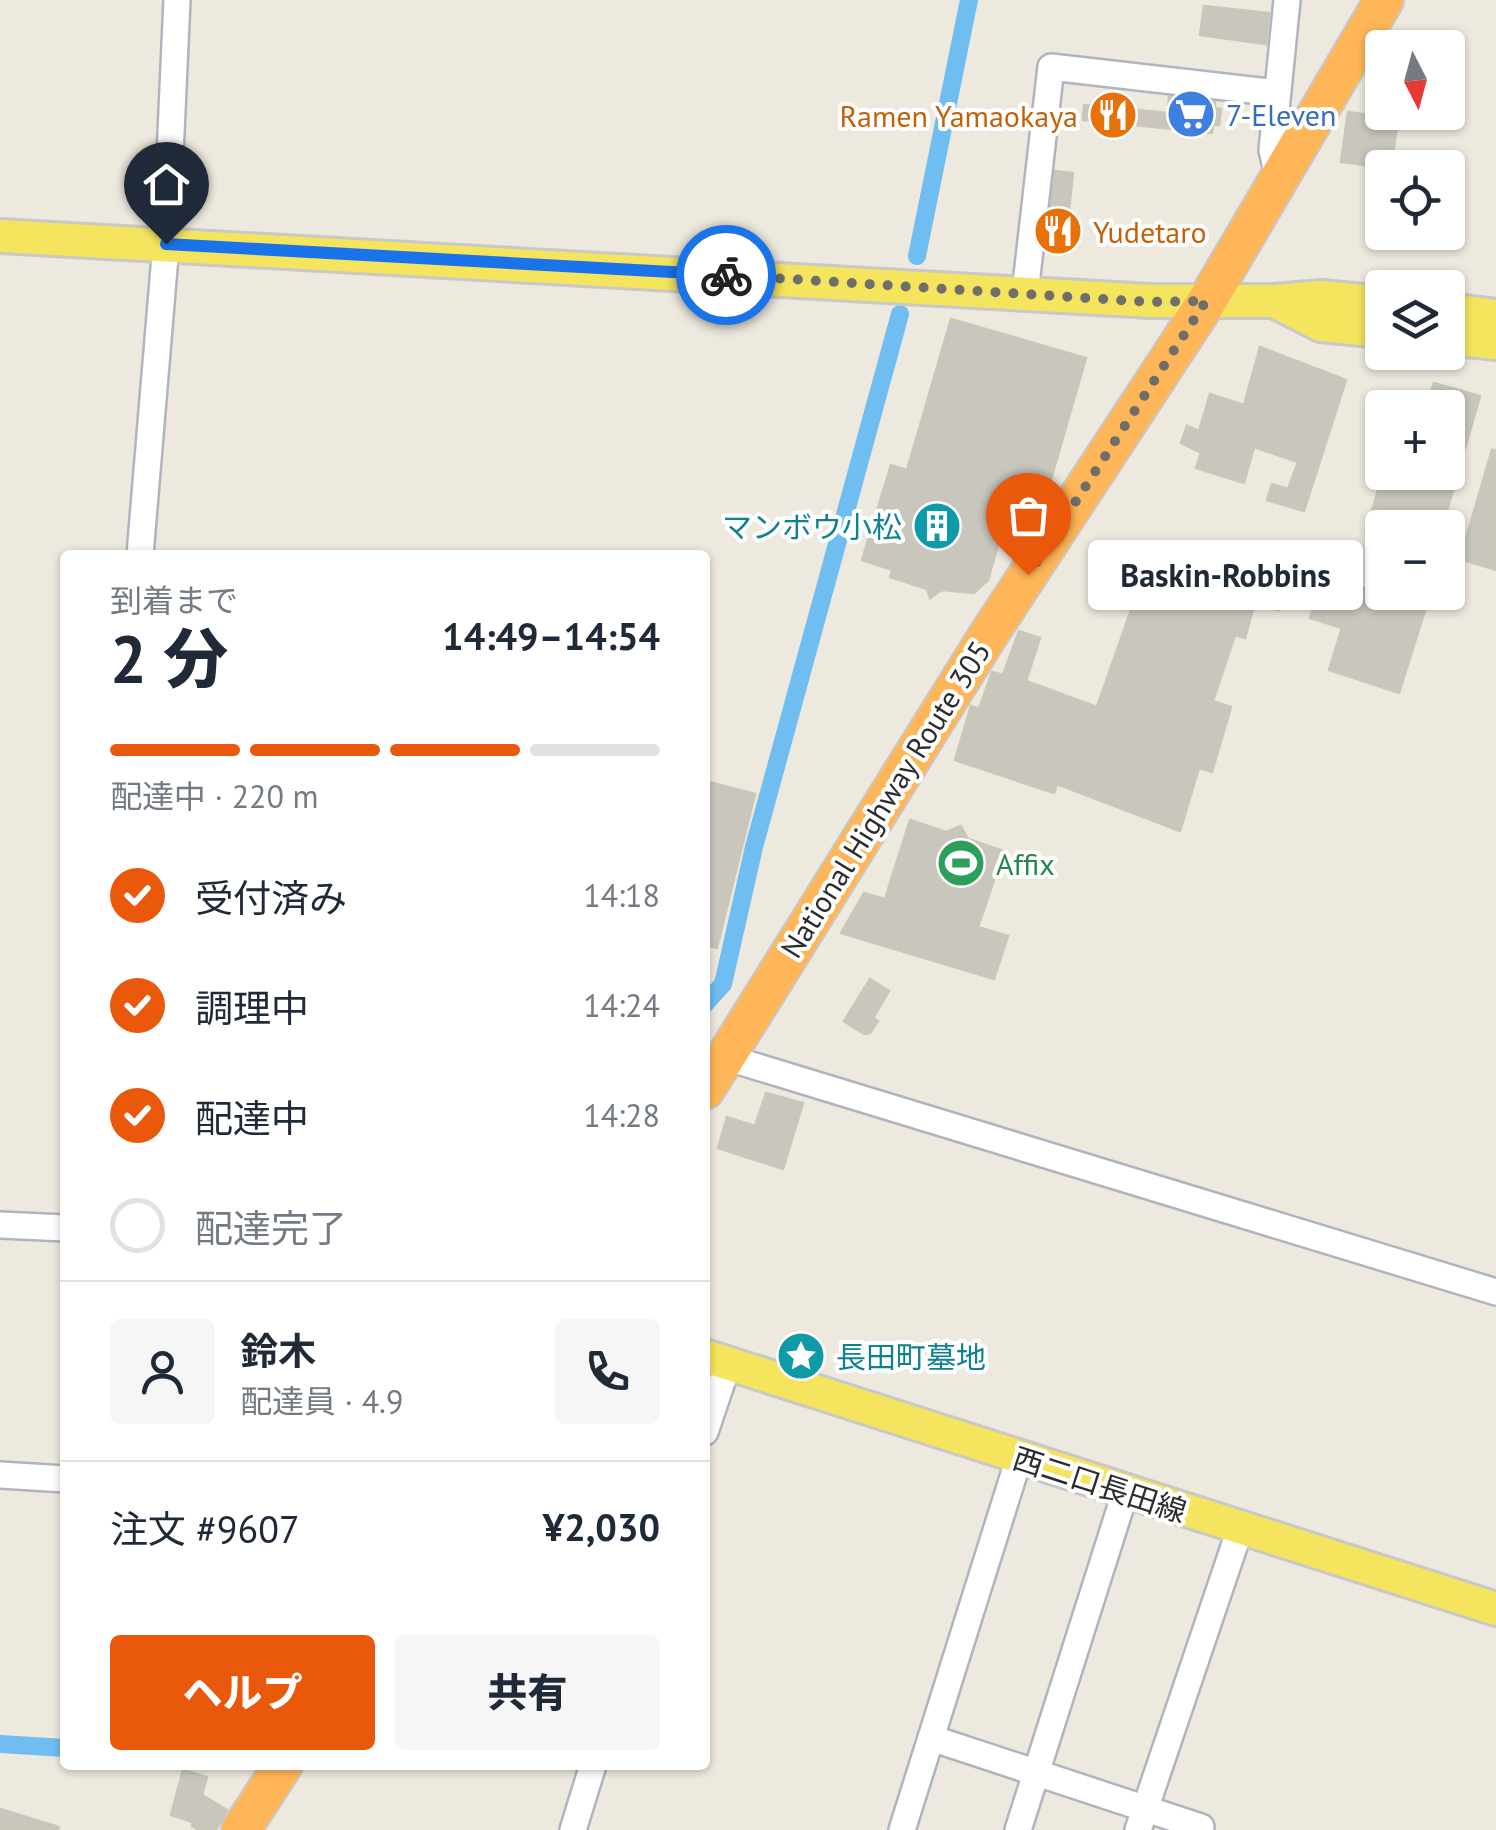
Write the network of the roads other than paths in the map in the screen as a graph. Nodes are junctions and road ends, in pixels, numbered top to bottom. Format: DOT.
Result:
graph roads {
  1 [pos="177,0"];
  2 [pos="1287,0"];
  3 [pos="1384,0"];
  4 [pos="1277,93"];
  5 [pos="1278,176"];
  6 [pos="0,236"];
  7 [pos="166,244"];
  8 [pos="1025,293"];
  9 [pos="1206,301"];
  10 [pos="1274,301"];
  11 [pos="1365,301"];
  12 [pos="1465,312"];
  13 [pos="1496,316"];
  14 [pos="1365,329"];
  15 [pos="1465,340"];
  16 [pos="1496,343"];
  17 [pos="140,550"];
  18 [pos="725,1057"];
  19 [pos="710,1082"];
  20 [pos="0,1224"];
  21 [pos="60,1228"];
  22 [pos="1496,1292"];
  23 [pos="716,1360"];
  24 [pos="710,1399"];
  25 [pos="1019,1458"];
  26 [pos="0,1475"];
  27 [pos="60,1479"];
  28 [pos="1125,1493"];
  29 [pos="1240,1529"];
  30 [pos="1496,1609"];
  31 [pos="931,1738"];
  32 [pos="279,1770"];
  33 [pos="592,1770"];
  34 [pos="1036,1773"];
  35 [pos="1141,1819"];
  36 [pos="1201,1827"];
  37 [pos="242,1830"];
  38 [pos="573,1830"];
  39 [pos="902,1830"];
  40 [pos="1018,1830"];
  1 -- 7 [label="street"];
  2 -- 4 [label="street"];
  3 -- 5 [label="highway, National Highway Route 305"];
  4 -- 5 [label="street"];
  4 -- 8 [label="street"];
  5 -- 9 [label="highway, National Highway Route 305"];
  6 -- 7 [label="main road"];
  7 -- 8 [label="main road"];
  7 -- 17 [label="street"];
  8 -- 9 [label="main road"];
  9 -- 10 [label="main road"];
  9 -- 18 [label="highway, National Highway Route 305"];
  10 -- 11 [label="main road"];
  10 -- 14 [label="main road"];
  12 -- 13 [label="main road"];
  15 -- 16 [label="main road"];
  18 -- 19 [label="highway, National Highway Route 305"];
  18 -- 22 [label="street"];
  20 -- 21 [label="street"];
  23 -- 24 [label="street"];
  23 -- 25 [label="main road, 西二口長田線"];
  25 -- 28 [label="main road, 西二口長田線"];
  25 -- 31 [label="street"];
  26 -- 27 [label="street"];
  28 -- 29 [label="main road, 西二口長田線"];
  28 -- 34 [label="street"];
  29 -- 30 [label="main road, 西二口長田線"];
  29 -- 35 [label="street"];
  31 -- 34 [label="street"];
  31 -- 39 [label="street"];
  32 -- 37 [label="highway"];
  33 -- 38 [label="street"];
  34 -- 35 [label="street"];
  34 -- 40 [label="street"];
  35 -- 36 [label="street"];
}
